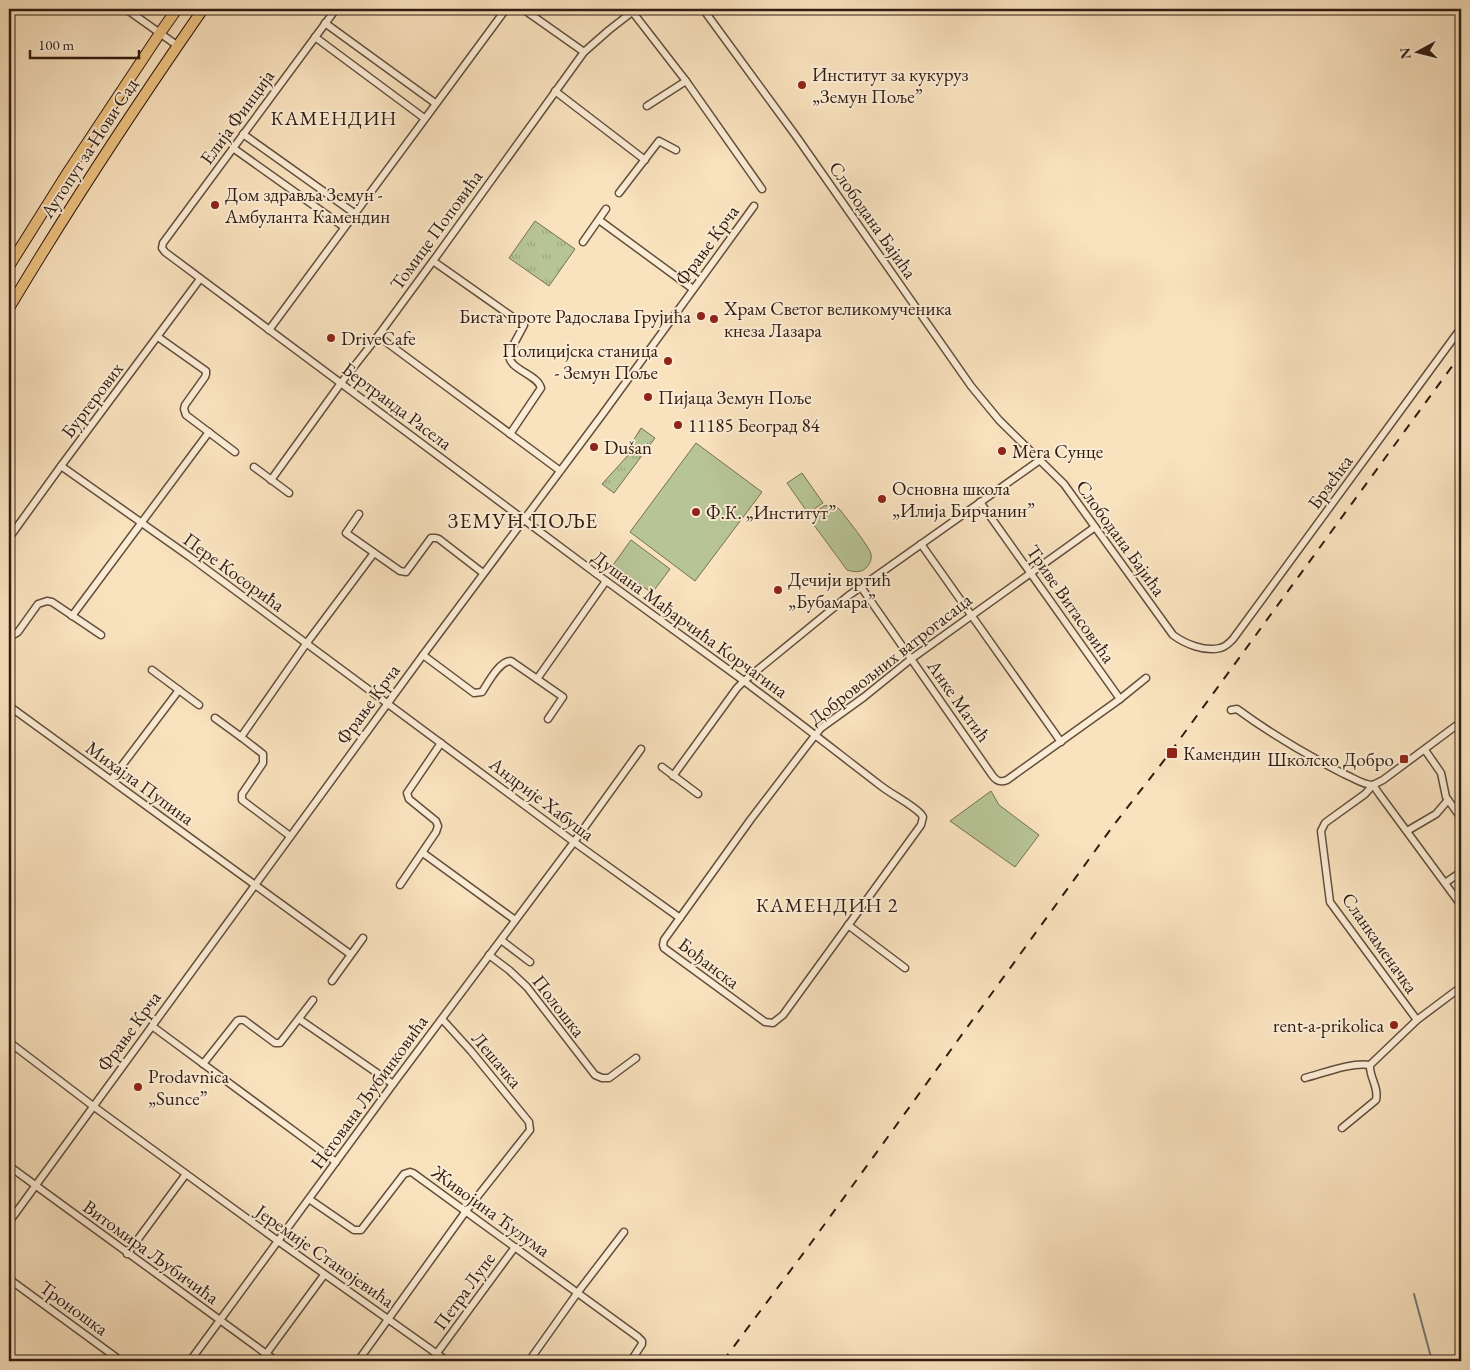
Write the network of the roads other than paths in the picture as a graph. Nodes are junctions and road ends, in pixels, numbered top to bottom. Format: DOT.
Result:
graph roads {
  1 [pos="126,9"];
  2 [pos="177,9"];
  3 [pos="204,9"];
  4 [pos="336,9"];
  5 [pos="506,9"];
  6 [pos="523,9"];
  7 [pos="704,9"];
  8 [pos="633,10"];
  9 [pos="325,23"];
  10 [pos="160,33"];
  11 [pos="315,37"];
  12 [pos="178,46"];
  13 [pos="584,52"];
  14 [pos="686,81"];
  15 [pos="555,91"];
  16 [pos="435,103"];
  17 [pos="647,106"];
  18 [pos="424,118"];
  19 [pos="243,134"];
  20 [pos="233,148"];
  21 [pos="676,150"];
  22 [pos="646,160"];
  23 [pos="762,189"];
  24 [pos="619,193"];
  25 [pos="754,206"];
  26 [pos="606,209"];
  27 [pos="354,213"];
  28 [pos="599,220"];
  29 [pos="344,227"];
  30 [pos="583,242"];
  31 [pos="162,244"];
  32 [pos="433,261"];
  33 [pos="9,266"];
  34 [pos="200,279"];
  35 [pos="693,289"];
  36 [pos="9,308"];
  37 [pos="1461,328"];
  38 [pos="269,330"];
  39 [pos="158,336"];
  40 [pos="378,336"];
  41 [pos="341,383"];
  42 [pos="210,432"];
  43 [pos="510,434"];
  44 [pos="235,452"];
  45 [pos="1040,460"];
  46 [pos="61,466"];
  47 [pos="254,467"];
  48 [pos="559,470"];
  49 [pos="271,480"];
  50 [pos="289,493"];
  51 [pos="980,502"];
  52 [pos="359,514"];
  53 [pos="523,518"];
  54 [pos="142,523"];
  55 [pos="1095,527"];
  56 [pos="9,538"];
  57 [pos="921,544"];
  58 [pos="374,553"];
  59 [pos="483,573"];
  60 [pos="1030,573"];
  61 [pos="606,581"];
  62 [pos="861,588"];
  63 [pos="970,615"];
  64 [pos="72,616"];
  65 [pos="9,633"];
  66 [pos="101,635"];
  67 [pos="306,644"];
  68 [pos="1218,649"];
  69 [pos="423,655"];
  70 [pos="911,659"];
  71 [pos="152,670"];
  72 [pos="536,678"];
  73 [pos="1146,678"];
  74 [pos="744,681"];
  75 [pos="179,690"];
  76 [pos="1120,699"];
  77 [pos="388,704"];
  78 [pos="199,705"];
  79 [pos="9,706"];
  80 [pos="1231,710"];
  81 [pos="215,718"];
  82 [pos="548,719"];
  83 [pos="1461,722"];
  84 [pos="816,735"];
  85 [pos="240,737"];
  86 [pos="1061,742"];
  87 [pos="441,743"];
  88 [pos="640,749"];
  89 [pos="1425,750"];
  90 [pos="662,767"];
  91 [pos="673,776"];
  92 [pos="111,780"];
  93 [pos="1373,784"];
  94 [pos="698,794"];
  95 [pos="1448,800"];
  96 [pos="1461,818"];
  97 [pos="1407,831"];
  98 [pos="290,836"];
  99 [pos="574,842"];
  100 [pos="423,853"];
  101 [pos="1461,872"];
  102 [pos="1445,883"];
  103 [pos="254,884"];
  104 [pos="400,885"];
  105 [pos="1461,905"];
  106 [pos="680,918"];
  107 [pos="515,920"];
  108 [pos="848,925"];
  109 [pos="363,938"];
  110 [pos="501,940"];
  111 [pos="350,954"];
  112 [pos="489,955"];
  113 [pos="530,962"];
  114 [pos="905,968"];
  115 [pos="332,981"];
  116 [pos="1461,987"];
  117 [pos="313,1000"];
  118 [pos="300,1019"];
  119 [pos="442,1019"];
  120 [pos="1417,1020"];
  121 [pos="152,1026"];
  122 [pos="9,1042"];
  123 [pos="636,1058"];
  124 [pos="204,1064"];
  125 [pos="1370,1065"];
  126 [pos="1305,1078"];
  127 [pos="393,1084"];
  128 [pos="93,1106"];
  129 [pos="1342,1128"];
  130 [pos="336,1162"];
  131 [pos="9,1166"];
  132 [pos="186,1174"];
  133 [pos="34,1186"];
  134 [pos="309,1198"];
  135 [pos="466,1211"];
  136 [pos="9,1222"];
  137 [pos="624,1232"];
  138 [pos="278,1242"];
  139 [pos="515,1247"];
  140 [pos="127,1254"];
  141 [pos="324,1275"];
  142 [pos="9,1279"];
  143 [pos="578,1292"];
  144 [pos="388,1319"];
  145 [pos="220,1321"];
  146 [pos="437,1353"];
  147 [pos="266,1354"];
  148 [pos="120,1361"];
  149 [pos="190,1361"];
  150 [pos="276,1361"];
  151 [pos="358,1361"];
  152 [pos="447,1361"];
  153 [pos="529,1361"];
  154 [pos="631,1361"];
  1 -- 10 [label="street"];
  2 -- 10 [label="main road, Аутопут за Нови Сад"];
  3 -- 12 [label="main road, Аутопут за Нови Сад"];
  4 -- 9 [label="street, Елија Финција"];
  5 -- 16 [label="street"];
  6 -- 13 [label="street"];
  7 -- 45 [label="street, Слободана Бајића"];
  8 -- 13 [label="street, Томице Поповића"];
  8 -- 14 [label="street"];
  9 -- 11 [label="street, Елија Финција"];
  9 -- 16 [label="street"];
  10 -- 12 [label="street"];
  10 -- 33 [label="main road, Аутопут за Нови Сад"];
  11 -- 18 [label="street"];
  11 -- 19 [label="street, Елија Финција"];
  12 -- 36 [label="main road, Аутопут за Нови Сад"];
  13 -- 15 [label="street, Томице Поповића"];
  14 -- 17 [label="street"];
  14 -- 23 [label="street"];
  15 -- 22 [label="street"];
  15 -- 32 [label="street, Томице Поповића"];
  16 -- 18 [label="street"];
  18 -- 27 [label="street"];
  19 -- 20 [label="street, Елија Финција"];
  19 -- 27 [label="street"];
  20 -- 29 [label="street"];
  20 -- 31 [label="street, Елија Финција"];
  21 -- 22 [label="street"];
  22 -- 24 [label="street"];
  25 -- 35 [label="street, Фрање Крча"];
  26 -- 28 [label="street"];
  27 -- 29 [label="street"];
  28 -- 30 [label="street"];
  28 -- 35 [label="street"];
  29 -- 38 [label="street"];
  31 -- 34 [label="street, Бертранда Расела"];
  32 -- 40 [label="street, Томице Поповића"];
  32 -- 43 [label="street"];
  34 -- 38 [label="street, Бертранда Расела"];
  34 -- 39 [label="street, Бургерових"];
  35 -- 48 [label="street, Фрање Крча"];
  37 -- 68 [label="street, Брзећка"];
  38 -- 41 [label="street, Бертранда Расела"];
  39 -- 42 [label="street"];
  39 -- 46 [label="street, Бургерових"];
  40 -- 41 [label="street, Томице Поповића"];
  40 -- 43 [label="street"];
  41 -- 49 [label="street, Томице Поповића"];
  41 -- 53 [label="street, Бертранда Расела"];
  42 -- 44 [label="street"];
  42 -- 54 [label="street"];
  43 -- 48 [label="street"];
  45 -- 51 [label="street"];
  45 -- 55 [label="street, Слободана Бајића"];
  46 -- 54 [label="street, Пере Косорића"];
  46 -- 56 [label="street, Бургерових"];
  47 -- 49 [label="street"];
  48 -- 53 [label="street, Фрање Крча"];
  49 -- 50 [label="street"];
  51 -- 57 [label="street"];
  51 -- 60 [label="street, Триве Витасовића"];
  52 -- 58 [label="street"];
  53 -- 59 [label="street, Фрање Крча"];
  53 -- 61 [label="street, Душана Мађарчића Корчагина"];
  54 -- 64 [label="street"];
  54 -- 67 [label="street, Пере Косорића"];
  55 -- 60 [label="street, Добровољних ватрогасаца"];
  55 -- 68 [label="street, Слободана Бајића"];
  57 -- 62 [label="street"];
  57 -- 63 [label="street"];
  58 -- 59 [label="street"];
  58 -- 67 [label="street"];
  59 -- 69 [label="street, Фрање Крча"];
  60 -- 63 [label="street, Добровољних ватрогасаца"];
  60 -- 76 [label="street, Триве Витасовића"];
  61 -- 72 [label="street"];
  61 -- 74 [label="street, Душана Мађарчића Корчагина"];
  62 -- 70 [label="street, Анке Матић"];
  62 -- 74 [label="street"];
  63 -- 70 [label="street, Добровољних ватрогасаца"];
  63 -- 86 [label="street"];
  64 -- 65 [label="street"];
  64 -- 66 [label="street"];
  67 -- 77 [label="street, Пере Косорића"];
  67 -- 85 [label="street"];
  69 -- 72 [label="street"];
  69 -- 77 [label="street, Фрање Крча"];
  70 -- 84 [label="street, Добровољних ватрогасаца"];
  70 -- 86 [label="street, Анке Матић"];
  71 -- 75 [label="street"];
  72 -- 82 [label="street"];
  73 -- 76 [label="street"];
  74 -- 84 [label="street, Душана Мађарчића Корчагина"];
  74 -- 91 [label="street"];
  75 -- 78 [label="street"];
  75 -- 92 [label="street"];
  76 -- 86 [label="street"];
  77 -- 87 [label="street, Андрије Хабуша"];
  77 -- 98 [label="street, Фрање Крча"];
  79 -- 92 [label="street, Михајла Пупина"];
  80 -- 93 [label="street"];
  81 -- 85 [label="street"];
  83 -- 89 [label="street"];
  84 -- 106 [label="street, Добровољних ватрогасаца"];
  84 -- 108 [label="street, Душана Мађарчића Корчагина"];
  85 -- 98 [label="street"];
  87 -- 99 [label="street, Андрије Хабуша"];
  87 -- 100 [label="street"];
  88 -- 99 [label="street, Негована Љубинковића"];
  89 -- 93 [label="street"];
  89 -- 95 [label="street"];
  90 -- 91 [label="street"];
  91 -- 94 [label="street"];
  92 -- 103 [label="street, Михајла Пупина"];
  93 -- 97 [label="street"];
  93 -- 120 [label="street, Сланкаменачка"];
  95 -- 96 [label="street"];
  95 -- 97 [label="street"];
  97 -- 102 [label="street"];
  98 -- 103 [label="street, Фрање Крча"];
  99 -- 106 [label="street, Андрије Хабуша"];
  99 -- 107 [label="street, Негована Љубинковића"];
  100 -- 104 [label="street"];
  100 -- 107 [label="street"];
  101 -- 102 [label="street"];
  102 -- 105 [label="street"];
  103 -- 111 [label="street, Михајла Пупина"];
  103 -- 121 [label="street, Фрање Крча"];
  106 -- 108 [label="street, Бођанска"];
  107 -- 110 [label="street, Негована Љубинковића"];
  108 -- 114 [label="street"];
  109 -- 111 [label="street"];
  110 -- 112 [label="street, Негована Љубинковића"];
  110 -- 113 [label="street"];
  111 -- 115 [label="street"];
  112 -- 119 [label="street, Негована Љубинковића"];
  112 -- 123 [label="street, Полошка"];
  116 -- 120 [label="street"];
  117 -- 118 [label="street"];
  118 -- 124 [label="street"];
  118 -- 127 [label="street"];
  119 -- 127 [label="street, Негована Љубинковића"];
  119 -- 135 [label="street, Лешачка"];
  120 -- 125 [label="street"];
  121 -- 124 [label="street"];
  121 -- 128 [label="street, Фрање Крча"];
  122 -- 128 [label="street, Јеремије Станојевића"];
  124 -- 130 [label="street"];
  125 -- 126 [label="street"];
  125 -- 129 [label="street"];
  127 -- 130 [label="street, Негована Љубинковића"];
  128 -- 132 [label="street, Јеремије Станојевића"];
  128 -- 133 [label="street, Фрање Крча"];
  130 -- 134 [label="street, Негована Љубинковића"];
  131 -- 133 [label="street, Витомира Љубичића"];
  132 -- 138 [label="street, Јеремије Станојевића"];
  132 -- 140 [label="street"];
  133 -- 136 [label="street, Фрање Крча"];
  133 -- 140 [label="street, Витомира Љубичића"];
  134 -- 135 [label="street, Живојина Ћулума"];
  134 -- 138 [label="street, Негована Љубинковића"];
  135 -- 139 [label="street, Живојина Ћулума"];
  135 -- 144 [label="street"];
  137 -- 143 [label="street"];
  138 -- 141 [label="street, Јеремије Станојевића"];
  138 -- 145 [label="street, Негована Љубинковића"];
  139 -- 143 [label="street, Живојина Ћулума"];
  139 -- 146 [label="street, Петра Лупе"];
  140 -- 145 [label="street, Витомира Љубичића"];
  141 -- 144 [label="street, Јеремије Станојевића"];
  141 -- 147 [label="street"];
  142 -- 148 [label="street, Троношка"];
  143 -- 153 [label="street"];
  143 -- 154 [label="street, Живојина Ћулума"];
  144 -- 146 [label="street, Јеремије Станојевића"];
  144 -- 151 [label="street"];
  145 -- 147 [label="street, Витомира Љубичића"];
  145 -- 149 [label="street, Негована Љубинковића"];
  146 -- 152 [label="street, Јеремије Станојевића"];
  147 -- 150 [label="street, Витомира Љубичића"];
}
